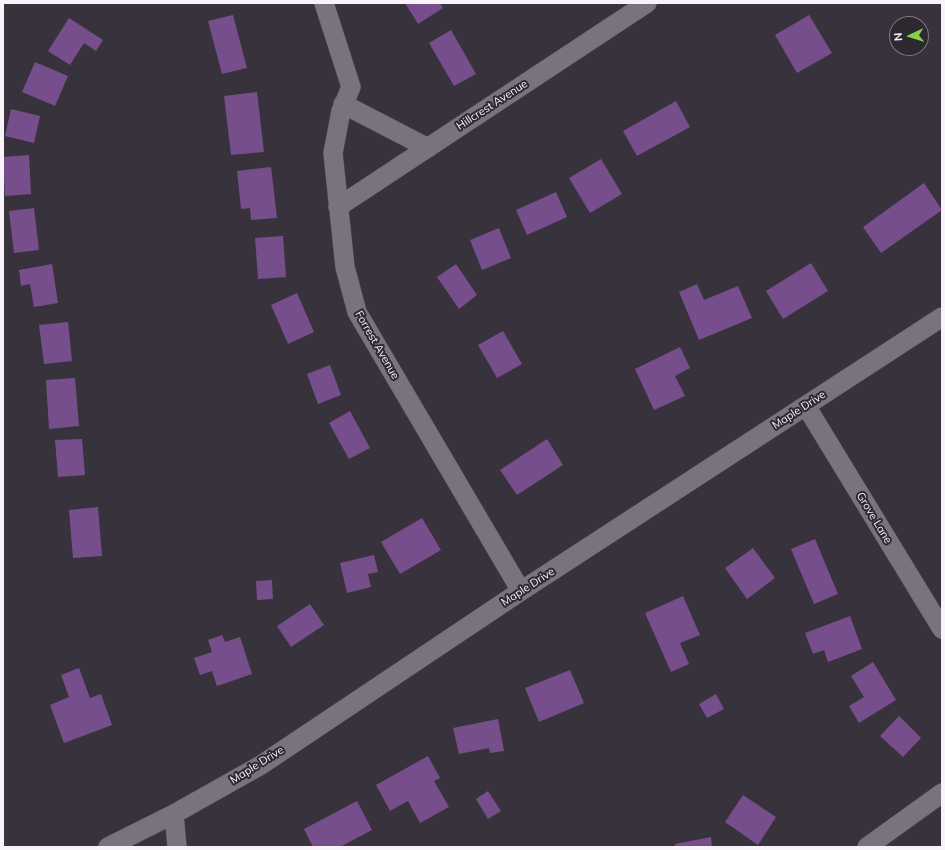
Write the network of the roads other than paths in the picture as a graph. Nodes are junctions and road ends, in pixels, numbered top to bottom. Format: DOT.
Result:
graph roads {
  1 [pos="324,3"];
  2 [pos="647,3"];
  3 [pos="343,104"];
  4 [pos="428,148"];
  5 [pos="338,207"];
  6 [pos="942,317"];
  7 [pos="806,406"];
  8 [pos="521,591"];
  9 [pos="942,629"];
  10 [pos="942,793"];
  11 [pos="174,814"];
  12 [pos="108,847"];
  13 [pos="177,847"];
  14 [pos="867,847"];
  1 -- 3 [label="street, Forrest Avenue"];
  2 -- 4 [label="street, Hillcrest Avenue"];
  3 -- 4 [label="street"];
  3 -- 5 [label="street, Forrest Avenue"];
  4 -- 5 [label="street, Hillcrest Avenue"];
  5 -- 8 [label="street, Forrest Avenue"];
  6 -- 7 [label="street, Maple Drive"];
  7 -- 8 [label="street, Maple Drive"];
  7 -- 9 [label="street, Grove Lane"];
  8 -- 11 [label="street, Maple Drive"];
  10 -- 14 [label="street"];
  11 -- 12 [label="street, Maple Drive"];
  11 -- 13 [label="street"];
}
